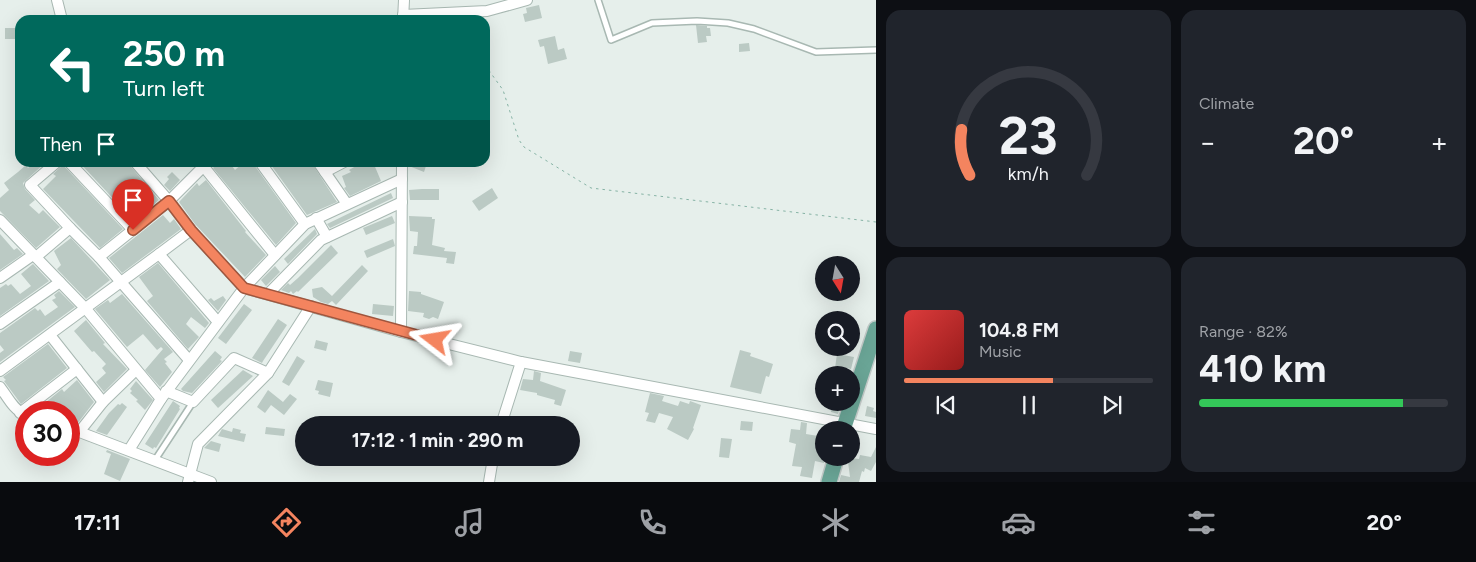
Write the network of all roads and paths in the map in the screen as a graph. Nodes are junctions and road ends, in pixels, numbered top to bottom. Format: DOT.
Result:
graph roads {
  1 [pos="57,0"];
  2 [pos="404,0"];
  3 [pos="527,0"];
  4 [pos="598,0"];
  5 [pos="61,15"];
  6 [pos="403,15"];
  7 [pos="439,15"];
  8 [pos="876,50"];
  9 [pos="490,72"];
  10 [pos="51,167"];
  11 [pos="74,167"];
  12 [pos="138,167"];
  13 [pos="204,167"];
  14 [pos="208,167"];
  15 [pos="264,167"];
  16 [pos="322,167"];
  17 [pos="334,167"];
  18 [pos="402,167"];
  19 [pos="325,172"];
  20 [pos="402,179"];
  21 [pos="169,201"];
  22 [pos="402,202"];
  23 [pos="347,204"];
  24 [pos="316,218"];
  25 [pos="0,220"];
  26 [pos="876,222"];
  27 [pos="305,224"];
  28 [pos="70,228"];
  29 [pos="133,230"];
  30 [pos="191,230"];
  31 [pos="327,237"];
  32 [pos="159,254"];
  33 [pos="275,255"];
  34 [pos="34,256"];
  35 [pos="99,257"];
  36 [pos="0,278"];
  37 [pos="60,282"];
  38 [pos="120,283"];
  39 [pos="244,288"];
  40 [pos="268,294"];
  41 [pos="311,306"];
  42 [pos="86,309"];
  43 [pos="218,322"];
  44 [pos="0,324"];
  45 [pos="876,329"];
  46 [pos="401,332"];
  47 [pos="50,335"];
  48 [pos="189,360"];
  49 [pos="521,362"];
  50 [pos="77,369"];
  51 [pos="0,370"];
  52 [pos="136,370"];
  53 [pos="268,373"];
  54 [pos="0,387"];
  55 [pos="164,395"];
  56 [pos="38,401"];
  57 [pos="103,402"];
  58 [pos="193,402"];
  59 [pos="15,404"];
  60 [pos="504,416"];
  61 [pos="815,421"];
  62 [pos="846,421"];
  63 [pos="860,428"];
  64 [pos="876,429"];
  65 [pos="80,431"];
  66 [pos="129,450"];
  67 [pos="155,460"];
  68 [pos="492,466"];
  69 [pos="834,466"];
  70 [pos="189,478"];
  71 [pos="211,482"];
  72 [pos="489,482"];
  73 [pos="830,482"];
  1 -- 5 [label="street"];
  2 -- 6 [label="street"];
  3 -- 7 [label="street"];
  4 -- 8 [label="lane"];
  9 -- 26 [label="path"];
  10 -- 28 [label="street"];
  11 -- 29 [label="street"];
  12 -- 21 [label="street"];
  13 -- 21 [label="street"];
  14 -- 33 [label="street"];
  15 -- 27 [label="street"];
  16 -- 19 [label="street"];
  17 -- 19 [label="street"];
  18 -- 20 [label="street"];
  19 -- 23 [label="street"];
  20 -- 22 [label="street"];
  20 -- 23 [label="street"];
  21 -- 29 [label="street"];
  21 -- 30 [label="street"];
  22 -- 31 [label="street"];
  22 -- 46 [label="street"];
  23 -- 24 [label="street"];
  24 -- 27 [label="street"];
  24 -- 31 [label="street"];
  25 -- 34 [label="street"];
  27 -- 33 [label="street"];
  28 -- 34 [label="street"];
  28 -- 35 [label="street"];
  29 -- 35 [label="street"];
  30 -- 32 [label="street"];
  30 -- 39 [label="street"];
  31 -- 40 [label="street"];
  32 -- 38 [label="street"];
  32 -- 43 [label="street"];
  33 -- 39 [label="street"];
  34 -- 36 [label="street"];
  34 -- 37 [label="street"];
  35 -- 38 [label="street"];
  37 -- 42 [label="street"];
  37 -- 44 [label="street"];
  38 -- 42 [label="street"];
  38 -- 48 [label="street"];
  39 -- 40 [label="street"];
  39 -- 43 [label="street"];
  40 -- 41 [label="street"];
  41 -- 46 [label="street"];
  41 -- 53 [label="street"];
  42 -- 47 [label="street"];
  42 -- 52 [label="street"];
  43 -- 48 [label="street"];
  45 -- 62 [label="main road"];
  46 -- 49 [label="street"];
  47 -- 50 [label="street"];
  47 -- 51 [label="street"];
  48 -- 55 [label="street"];
  49 -- 60 [label="street"];
  49 -- 61 [label="street"];
  50 -- 56 [label="street"];
  50 -- 57 [label="street"];
  52 -- 55 [label="street"];
  52 -- 57 [label="street"];
  53 -- 58 [label="street"];
  53 -- 70 [label="street"];
  54 -- 59 [label="street"];
  55 -- 58 [label="street"];
  55 -- 66 [label="street"];
  57 -- 65 [label="street"];
  58 -- 67 [label="lane"];
  63 -- 64 [label="street"];
  65 -- 66 [label="street"];
  66 -- 67 [label="street"];
  67 -- 70 [label="street"];
  68 -- 72 [label="street"];
  69 -- 73 [label="main road"];
  70 -- 71 [label="street"];
}
